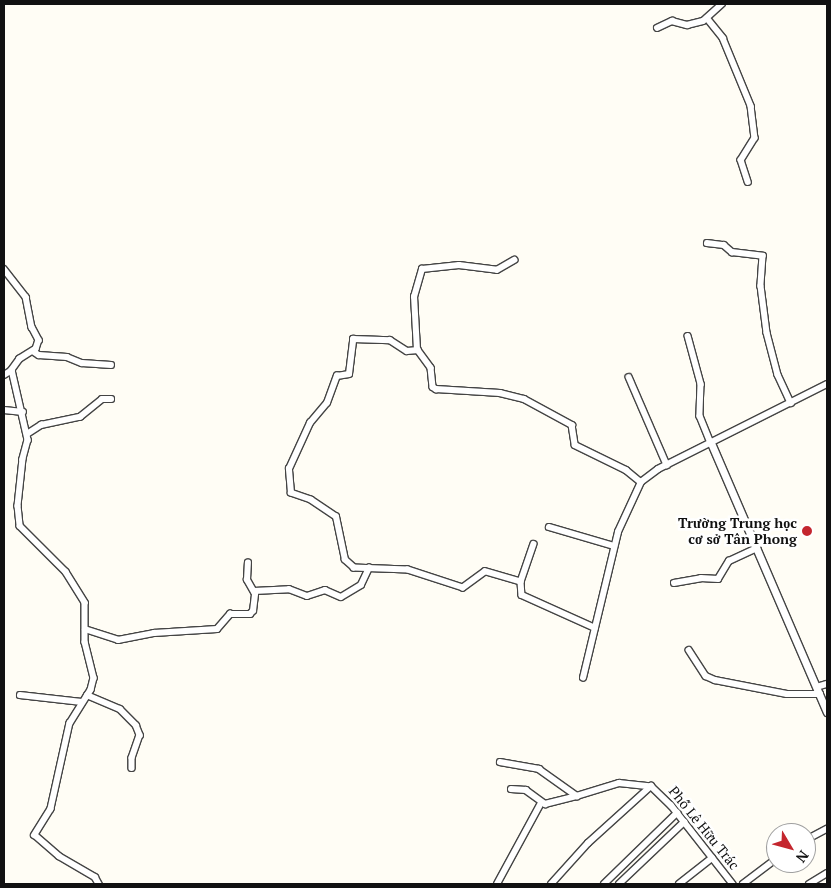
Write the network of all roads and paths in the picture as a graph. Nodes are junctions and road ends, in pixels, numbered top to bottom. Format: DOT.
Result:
graph roads {
  1 [pos="722,4"];
  2 [pos="707,18"];
  3 [pos="657,28"];
  4 [pos="748,182"];
  5 [pos="707,243"];
  6 [pos="514,260"];
  7 [pos="4,269"];
  8 [pos="688,336"];
  9 [pos="417,350"];
  10 [pos="33,351"];
  11 [pos="111,365"];
  12 [pos="12,370"];
  13 [pos="4,375"];
  14 [pos="629,377"];
  15 [pos="827,384"];
  16 [pos="111,399"];
  17 [pos="791,403"];
  18 [pos="4,410"];
  19 [pos="23,412"];
  20 [pos="27,434"];
  21 [pos="711,443"];
  22 [pos="667,465"];
  23 [pos="640,482"];
  24 [pos="549,527"];
  25 [pos="534,544"];
  26 [pos="614,546"];
  27 [pos="757,548"];
  28 [pos="248,563"];
  29 [pos="369,568"];
  30 [pos="520,582"];
  31 [pos="674,584"];
  32 [pos="254,591"];
  33 [pos="86,628"];
  34 [pos="595,628"];
  35 [pos="689,650"];
  36 [pos="583,678"];
  37 [pos="827,684"];
  38 [pos="818,690"];
  39 [pos="20,695"];
  40 [pos="87,695"];
  41 [pos="82,702"];
  42 [pos="827,712"];
  43 [pos="500,762"];
  44 [pos="132,768"];
  45 [pos="649,786"];
  46 [pos="511,789"];
  47 [pos="577,796"];
  48 [pos="541,803"];
  49 [pos="677,813"];
  50 [pos="684,822"];
  51 [pos="827,828"];
  52 [pos="816,834"];
  53 [pos="712,858"];
  54 [pos="766,867"];
  55 [pos="827,873"];
  56 [pos="99,884"];
  57 [pos="497,884"];
  58 [pos="551,884"];
  59 [pos="604,884"];
  60 [pos="619,884"];
  61 [pos="679,884"];
  62 [pos="733,884"];
  63 [pos="743,884"];
  64 [pos="809,884"];
  1 -- 2 [label="street"];
  2 -- 3 [label="street"];
  2 -- 4 [label="street"];
  5 -- 17 [label="street"];
  6 -- 9 [label="street"];
  7 -- 10 [label="street"];
  8 -- 21 [label="street"];
  9 -- 23 [label="street"];
  9 -- 29 [label="street"];
  10 -- 11 [label="street"];
  10 -- 12 [label="street"];
  12 -- 13 [label="street"];
  12 -- 19 [label="street"];
  14 -- 22 [label="street"];
  15 -- 17 [label="street"];
  16 -- 20 [label="street"];
  17 -- 21 [label="street"];
  18 -- 19 [label="street"];
  19 -- 20 [label="street"];
  20 -- 33 [label="street"];
  21 -- 22 [label="street"];
  21 -- 27 [label="street"];
  22 -- 23 [label="street"];
  23 -- 26 [label="street"];
  24 -- 26 [label="street"];
  25 -- 30 [label="street"];
  26 -- 34 [label="street"];
  27 -- 31 [label="street"];
  27 -- 38 [label="street"];
  28 -- 32 [label="street"];
  29 -- 30 [label="street"];
  29 -- 32 [label="street"];
  30 -- 34 [label="street"];
  32 -- 33 [label="street"];
  33 -- 40 [label="street"];
  34 -- 36 [label="street"];
  35 -- 38 [label="street"];
  37 -- 38 [label="street"];
  38 -- 42 [label="street"];
  39 -- 41 [label="street"];
  40 -- 41 [label="street"];
  40 -- 44 [label="street"];
  41 -- 56 [label="street"];
  43 -- 47 [label="street"];
  45 -- 47 [label="street"];
  45 -- 49 [label="street, Phố Lê Hữu Trác"];
  45 -- 58 [label="street"];
  46 -- 48 [label="street"];
  47 -- 48 [label="street"];
  48 -- 57 [label="street"];
  49 -- 50 [label="street, Phố Lê Hữu Trác"];
  49 -- 59 [label="street"];
  50 -- 53 [label="street, Phố Lê Hữu Trác"];
  50 -- 60 [label="street"];
  51 -- 52 [label="street"];
  53 -- 61 [label="street"];
  53 -- 62 [label="street, Phố Lê Hữu Trác"];
  54 -- 63 [label="street"];
  55 -- 64 [label="street"];
}
